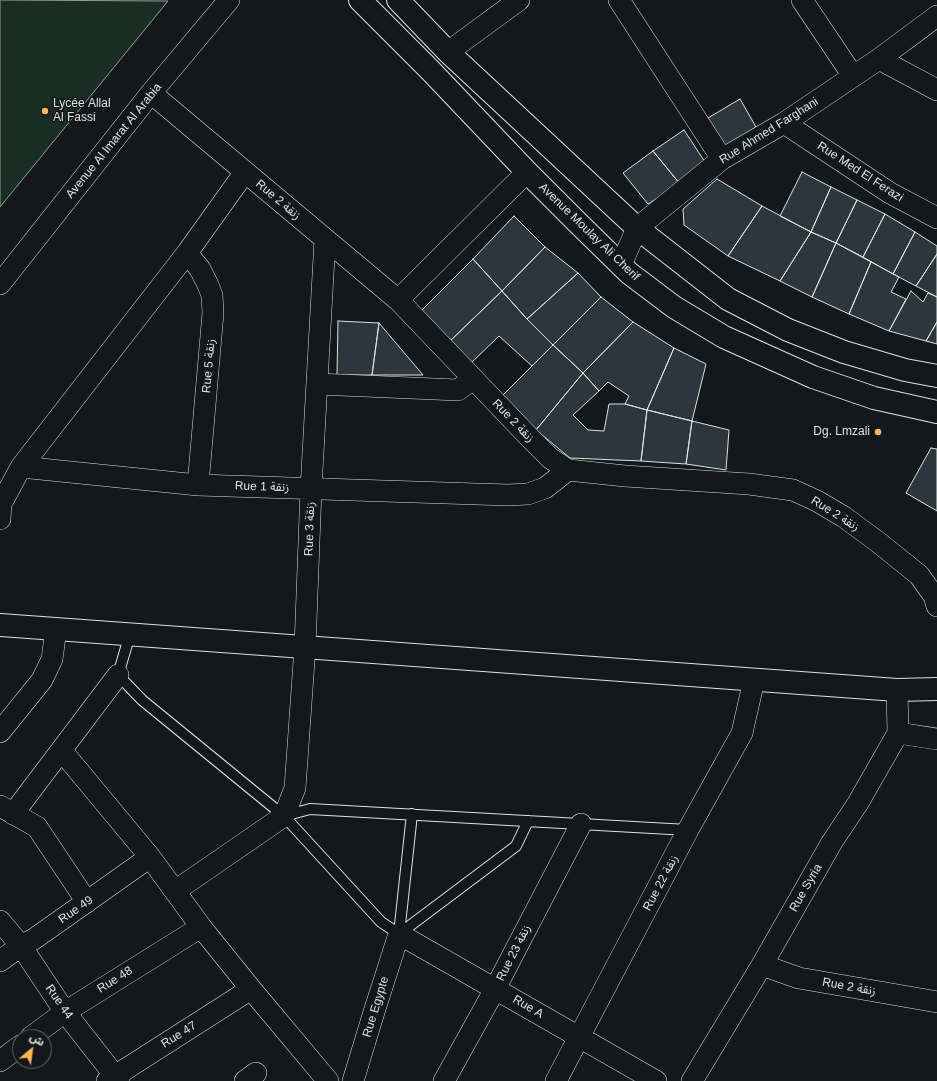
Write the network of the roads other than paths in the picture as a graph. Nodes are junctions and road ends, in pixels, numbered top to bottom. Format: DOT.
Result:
graph roads {
  1 [pos="229,0"];
  2 [pos="360,0"];
  3 [pos="398,0"];
  4 [pos="519,0"];
  5 [pos="619,0"];
  6 [pos="802,0"];
  7 [pos="937,16"];
  8 [pos="448,52"];
  9 [pos="879,59"];
  10 [pos="853,76"];
  11 [pos="937,90"];
  12 [pos="151,94"];
  13 [pos="784,123"];
  14 [pos="722,160"];
  15 [pos="244,172"];
  16 [pos="527,172"];
  17 [pos="937,218"];
  18 [pos="637,228"];
  19 [pos="325,239"];
  20 [pos="187,253"];
  21 [pos="621,265"];
  22 [pos="0,284"];
  23 [pos="398,300"];
  24 [pos="937,376"];
  25 [pos="473,379"];
  26 [pos="317,384"];
  27 [pos="937,412"];
  28 [pos="21,467"];
  29 [pos="568,470"];
  30 [pos="198,485"];
  31 [pos="311,489"];
  32 [pos="0,512"];
  33 [pos="937,606"];
  34 [pos="0,625"];
  35 [pos="56,629"];
  36 [pos="130,634"];
  37 [pos="305,647"];
  38 [pos="118,675"];
  39 [pos="754,680"];
  40 [pos="937,689"];
  41 [pos="897,690"];
  42 [pos="0,732"];
  43 [pos="898,733"];
  44 [pos="937,739"];
  45 [pos="62,750"];
  46 [pos="7,810"];
  47 [pos="412,814"];
  48 [pos="284,816"];
  49 [pos="528,821"];
  50 [pos="581,824"];
  51 [pos="688,830"];
  52 [pos="150,857"];
  53 [pos="175,891"];
  54 [pos="88,902"];
  55 [pos="0,921"];
  56 [pos="201,927"];
  57 [pos="400,934"];
  58 [pos="21,946"];
  59 [pos="0,961"];
  60 [pos="762,964"];
  61 [pos="495,989"];
  62 [pos="251,990"];
  63 [pos="937,1002"];
  64 [pos="65,1012"];
  65 [pos="42,1029"];
  66 [pos="580,1037"];
  67 [pos="12,1052"];
  68 [pos="0,1061"];
  69 [pos="114,1079"];
  70 [pos="328,1081"];
  71 [pos="353,1081"];
  72 [pos="444,1081"];
  73 [pos="556,1081"];
  74 [pos="656,1081"];
  75 [pos="692,1081"];
  1 -- 12 [label="street, Avenue Al Imarat Al Arabia"];
  2 -- 16 [label="main road, Avenue Moulay Ali Cherif"];
  3 -- 8 [label="main road"];
  4 -- 8 [label="street"];
  5 -- 14 [label="street"];
  6 -- 10 [label="street"];
  7 -- 9 [label="street, Rue Ahmed Farghani"];
  8 -- 18 [label="main road"];
  9 -- 10 [label="street, Rue Ahmed Farghani"];
  9 -- 11 [label="street"];
  10 -- 13 [label="street, Rue Ahmed Farghani"];
  12 -- 15 [label="street, Rue 2 زنقة"];
  12 -- 22 [label="street, Avenue Al Imarat Al Arabia"];
  13 -- 14 [label="street, Rue Ahmed Farghani"];
  13 -- 17 [label="street, Rue Med El Ferazi"];
  14 -- 18 [label="street, Rue Ahmed Farghani"];
  15 -- 19 [label="street, Rue 2 زنقة"];
  15 -- 20 [label="street"];
  16 -- 21 [label="main road, Avenue Moulay Ali Cherif"];
  16 -- 23 [label="street"];
  18 -- 21 [label="street, Rue Ahmed Farghani"];
  18 -- 24 [label="main road"];
  19 -- 23 [label="street, Rue 2 زنقة"];
  19 -- 26 [label="street, Rue 3 زنقة"];
  20 -- 28 [label="street"];
  20 -- 30 [label="street, Rue 5 زنقة"];
  21 -- 27 [label="main road, Avenue Moulay Ali Cherif"];
  23 -- 25 [label="street, Rue 2 زنقة"];
  25 -- 26 [label="street"];
  25 -- 29 [label="street, Rue 2 زنقة"];
  26 -- 31 [label="street, Rue 3 زنقة"];
  28 -- 30 [label="street, Rue 1 زنقة"];
  28 -- 32 [label="street"];
  29 -- 31 [label="street, Rue 1 زنقة"];
  29 -- 33 [label="street, Rue 2 زنقة"];
  30 -- 31 [label="street, Rue 1 زنقة"];
  31 -- 37 [label="street, Rue 3 زنقة"];
  34 -- 35 [label="main road"];
  35 -- 36 [label="main road"];
  35 -- 42 [label="street"];
  36 -- 37 [label="main road"];
  36 -- 38 [label="lane"];
  37 -- 39 [label="main road"];
  37 -- 48 [label="street, Rue 3 زنقة"];
  38 -- 45 [label="street"];
  38 -- 48 [label="lane"];
  39 -- 41 [label="main road"];
  39 -- 51 [label="street, Rue 22 زنقة"];
  40 -- 41 [label="main road"];
  41 -- 43 [label="street"];
  43 -- 44 [label="street"];
  43 -- 60 [label="street, Rue Syria"];
  45 -- 46 [label="street"];
  45 -- 52 [label="street"];
  46 -- 54 [label="street"];
  47 -- 48 [label="lane"];
  47 -- 49 [label="lane"];
  47 -- 57 [label="lane"];
  48 -- 53 [label="street"];
  48 -- 57 [label="lane"];
  49 -- 50 [label="lane"];
  49 -- 57 [label="lane"];
  50 -- 51 [label="lane"];
  50 -- 61 [label="street, Rue 23 زنقة"];
  51 -- 66 [label="street, Rue 22 زنقة"];
  52 -- 53 [label="street"];
  52 -- 54 [label="street, Rue 49"];
  53 -- 56 [label="street"];
  54 -- 58 [label="street, Rue 49"];
  55 -- 58 [label="street, Rue 44"];
  56 -- 62 [label="street"];
  56 -- 64 [label="street, Rue 48"];
  57 -- 61 [label="street, Rue A"];
  57 -- 71 [label="street, Rue Egypte"];
  58 -- 59 [label="street, Rue 49"];
  58 -- 64 [label="street, Rue 44"];
  60 -- 63 [label="street, Rue 2 زنقة"];
  60 -- 75 [label="street, Rue Syria"];
  61 -- 66 [label="street, Rue A"];
  61 -- 72 [label="street, Rue 23 زنقة"];
  62 -- 69 [label="street, Rue 47"];
  62 -- 70 [label="street"];
  64 -- 65 [label="street, Rue 48"];
  64 -- 69 [label="street, Rue 44"];
  66 -- 73 [label="street, Rue 22 زنقة"];
  66 -- 74 [label="street, Rue A"];
  67 -- 68 [label="street"];
}
